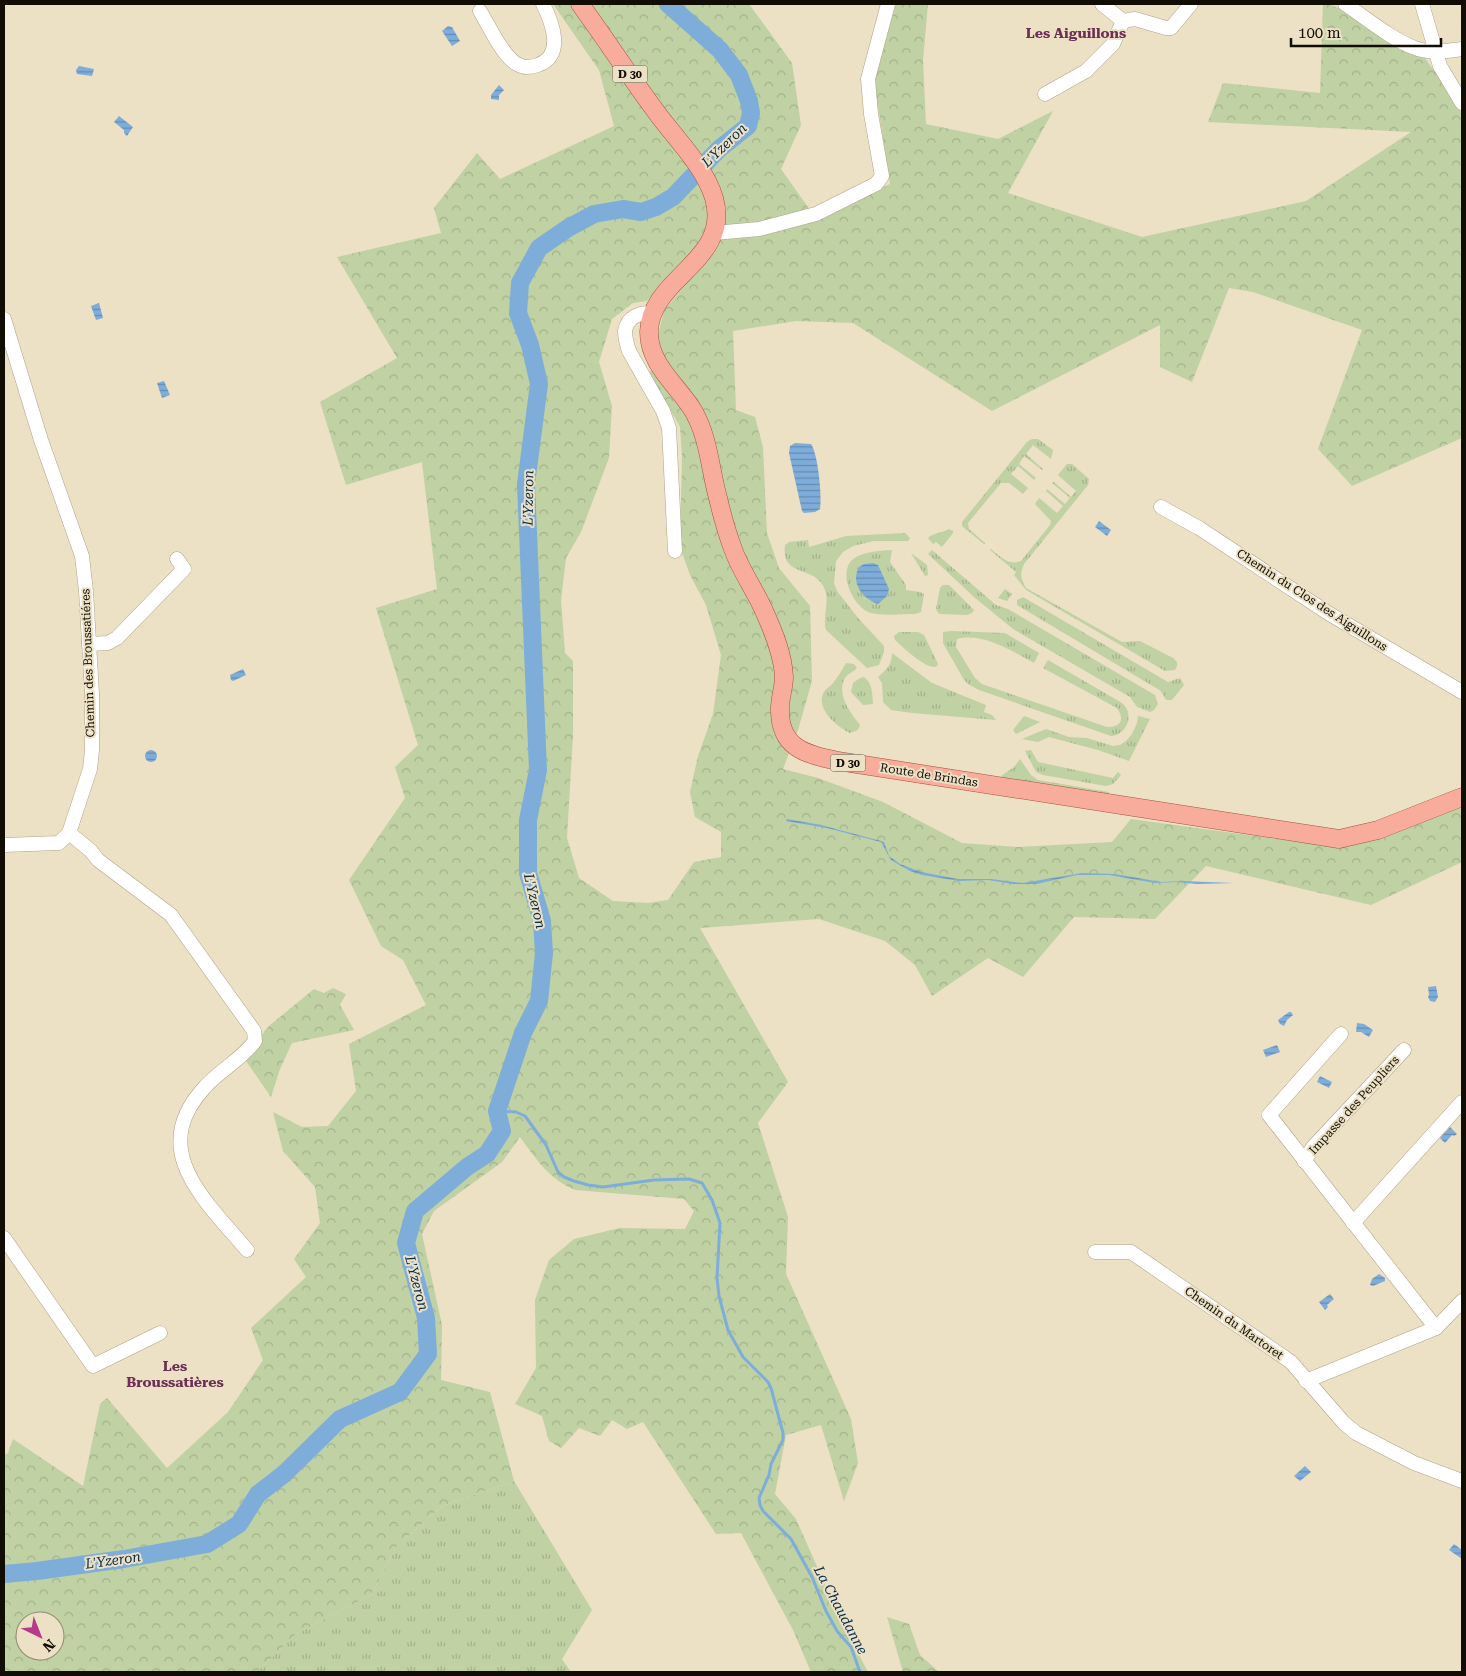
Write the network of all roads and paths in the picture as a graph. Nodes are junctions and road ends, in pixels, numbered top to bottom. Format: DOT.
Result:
graph roads {
  1 [pos="543,4"];
  2 [pos="580,4"];
  3 [pos="888,4"];
  4 [pos="1102,4"];
  5 [pos="1191,4"];
  6 [pos="1345,4"];
  7 [pos="1422,4"];
  8 [pos="480,11"];
  9 [pos="1123,21"];
  10 [pos="1462,49"];
  11 [pos="1437,52"];
  12 [pos="1045,94"];
  13 [pos="1462,103"];
  14 [pos="714,233"];
  15 [pos="653,314"];
  16 [pos="4,319"];
  17 [pos="1161,507"];
  18 [pos="675,551"];
  19 [pos="177,559"];
  20 [pos="90,644"];
  21 [pos="1462,692"];
  22 [pos="1462,797"];
  23 [pos="69,833"];
  24 [pos="4,845"];
  25 [pos="1340,1034"];
  26 [pos="1404,1050"];
  27 [pos="1462,1102"];
  28 [pos="1304,1161"];
  29 [pos="1353,1223"];
  30 [pos="4,1238"];
  31 [pos="247,1250"];
  32 [pos="1095,1252"];
  33 [pos="1462,1301"];
  34 [pos="1436,1328"];
  35 [pos="160,1333"];
  36 [pos="1306,1381"];
  37 [pos="1462,1481"];
  1 -- 8 [label="street"];
  2 -- 14 [label="main road, D 30"];
  3 -- 14 [label="street"];
  4 -- 9 [label="street"];
  5 -- 9 [label="street"];
  6 -- 11 [label="street"];
  7 -- 11 [label="street"];
  9 -- 12 [label="street"];
  10 -- 11 [label="street"];
  11 -- 13 [label="street"];
  14 -- 15 [label="main road, Route de Brindas / D 30"];
  15 -- 18 [label="street"];
  15 -- 22 [label="main road, Route de Brindas / D 30"];
  16 -- 20 [label="street, Chemin des Broussatiéres"];
  17 -- 21 [label="street, Chemin du Clos des Aiguillons"];
  19 -- 20 [label="street"];
  20 -- 23 [label="street, Chemin des Broussatiéres"];
  23 -- 24 [label="street"];
  23 -- 31 [label="street"];
  25 -- 28 [label="street, Impasse des Peupliers"];
  26 -- 28 [label="street, Impasse des Peupliers"];
  27 -- 29 [label="street"];
  28 -- 29 [label="street, Impasse des Peupliers"];
  29 -- 34 [label="street, Impasse des Peupliers"];
  30 -- 35 [label="street"];
  32 -- 36 [label="street, Chemin du Martoret"];
  33 -- 34 [label="street"];
  34 -- 36 [label="street"];
  36 -- 37 [label="street, Chemin du Martoret"];
}
